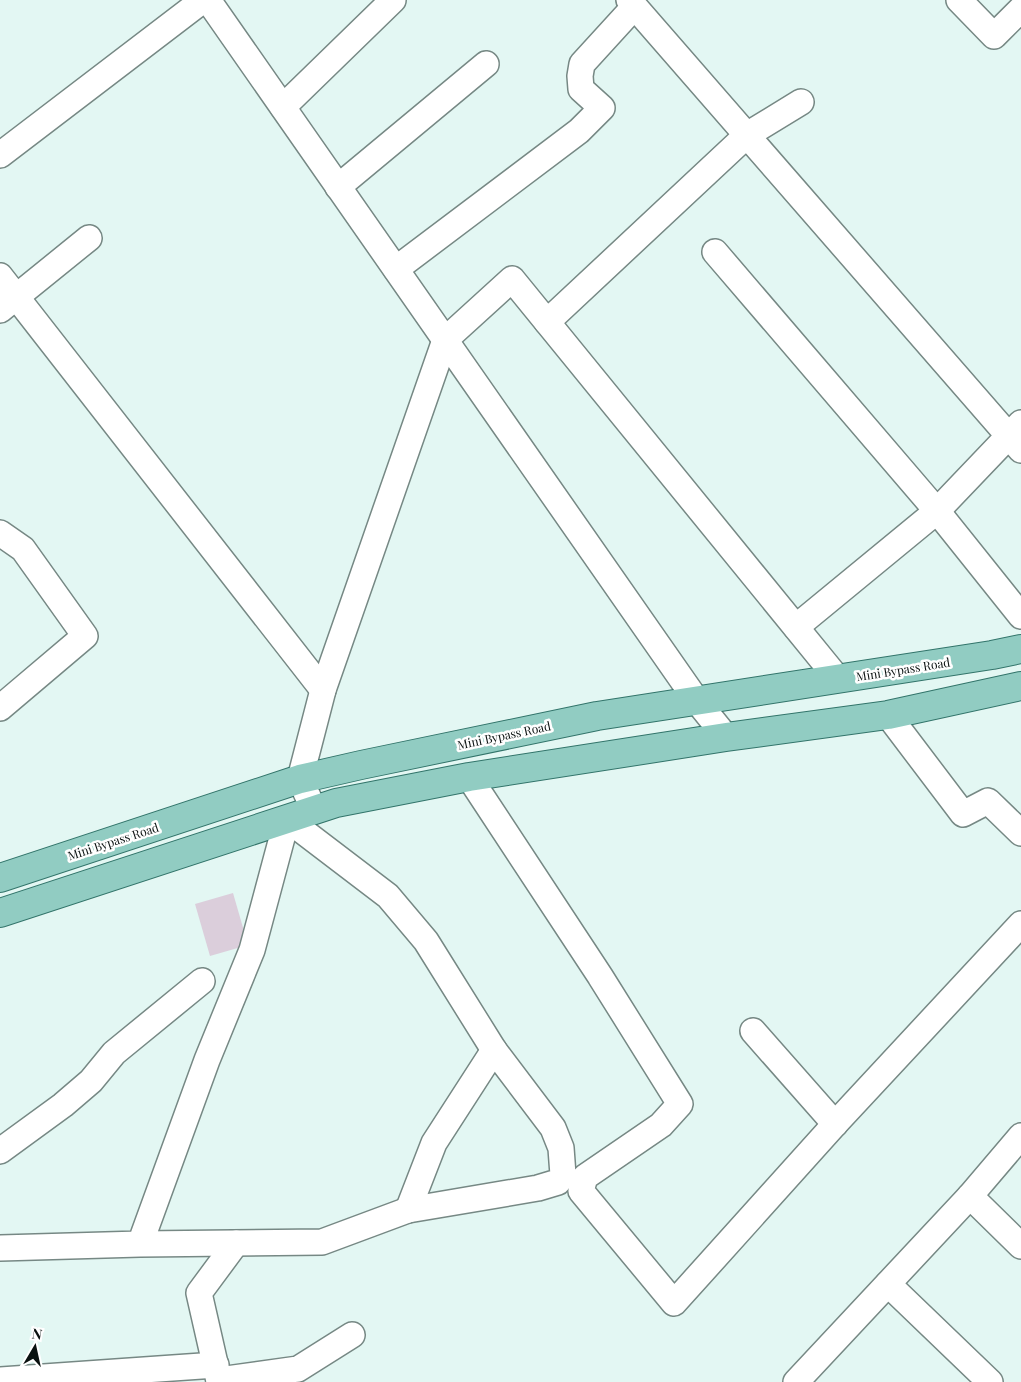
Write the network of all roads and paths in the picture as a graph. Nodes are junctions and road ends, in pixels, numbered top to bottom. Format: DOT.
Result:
graph roads {
  1 [pos="203,0"];
  2 [pos="208,0"];
  3 [pos="394,0"];
  4 [pos="959,0"];
  5 [pos="632,3"];
  6 [pos="1021,9"];
  7 [pos="486,64"];
  8 [pos="801,102"];
  9 [pos="283,106"];
  10 [pos="747,135"];
  11 [pos="0,155"];
  12 [pos="338,187"];
  13 [pos="89,238"];
  14 [pos="715,252"];
  15 [pos="396,269"];
  16 [pos="0,276"];
  17 [pos="9,303"];
  18 [pos="546,322"];
  19 [pos="445,340"];
  20 [pos="1017,437"];
  21 [pos="938,511"];
  22 [pos="0,533"];
  23 [pos="1021,616"];
  24 [pos="796,627"];
  25 [pos="1021,649"];
  26 [pos="838,679"];
  27 [pos="1021,686"];
  28 [pos="323,690"];
  29 [pos="697,701"];
  30 [pos="0,708"];
  31 [pos="888,715"];
  32 [pos="726,737"];
  33 [pos="470,777"];
  34 [pos="300,779"];
  35 [pos="314,810"];
  36 [pos="287,819"];
  37 [pos="1021,833"];
  38 [pos="0,878"];
  39 [pos="0,913"];
  40 [pos="1021,924"];
  41 [pos="202,981"];
  42 [pos="753,1031"];
  43 [pos="494,1050"];
  44 [pos="835,1124"];
  45 [pos="1021,1136"];
  46 [pos="0,1151"];
  47 [pos="970,1196"];
  48 [pos="408,1210"];
  49 [pos="236,1243"];
  50 [pos="140,1244"];
  51 [pos="1021,1246"];
  52 [pos="0,1248"];
  53 [pos="888,1284"];
  54 [pos="352,1334"];
  55 [pos="218,1376"];
  56 [pos="0,1380"];
  57 [pos="983,1380"];
  58 [pos="796,1382"];
  1 -- 11 [label="street"];
  2 -- 9 [label="street"];
  3 -- 9 [label="street"];
  4 -- 6 [label="street"];
  5 -- 10 [label="street"];
  5 -- 15 [label="street"];
  7 -- 12 [label="street"];
  8 -- 10 [label="street"];
  9 -- 12 [label="street"];
  10 -- 18 [label="street"];
  10 -- 20 [label="street"];
  12 -- 15 [label="street"];
  13 -- 17 [label="street"];
  14 -- 21 [label="street"];
  15 -- 19 [label="street"];
  16 -- 17 [label="street"];
  17 -- 28 [label="street"];
  18 -- 19 [label="street"];
  18 -- 24 [label="street"];
  19 -- 28 [label="street"];
  19 -- 29 [label="street"];
  20 -- 21 [label="street"];
  21 -- 23 [label="street"];
  21 -- 24 [label="street"];
  22 -- 30 [label="street"];
  24 -- 26 [label="street"];
  25 -- 26 [label="main road, Mini Bypass Road"];
  26 -- 29 [label="main road, Mini Bypass Road"];
  27 -- 31 [label="main road"];
  28 -- 34 [label="street"];
  29 -- 32 [label="street"];
  29 -- 34 [label="main road, Mini Bypass Road"];
  31 -- 32 [label="main road"];
  31 -- 37 [label="street"];
  32 -- 33 [label="main road"];
  33 -- 35 [label="main road"];
  33 -- 44 [label="street"];
  34 -- 35 [label="street"];
  34 -- 38 [label="main road, Mini Bypass Road"];
  35 -- 36 [label="main road"];
  36 -- 39 [label="main road"];
  36 -- 43 [label="street"];
  36 -- 50 [label="street"];
  40 -- 44 [label="street"];
  41 -- 46 [label="street"];
  42 -- 44 [label="street"];
  43 -- 48 [label="street"];
  43 -- 48 [label="street"];
  45 -- 47 [label="street"];
  47 -- 51 [label="street"];
  47 -- 53 [label="street"];
  48 -- 49 [label="street"];
  49 -- 50 [label="street"];
  49 -- 55 [label="street"];
  50 -- 52 [label="street"];
  53 -- 57 [label="street"];
  53 -- 58 [label="street"];
  54 -- 55 [label="street"];
  55 -- 56 [label="street"];
}
